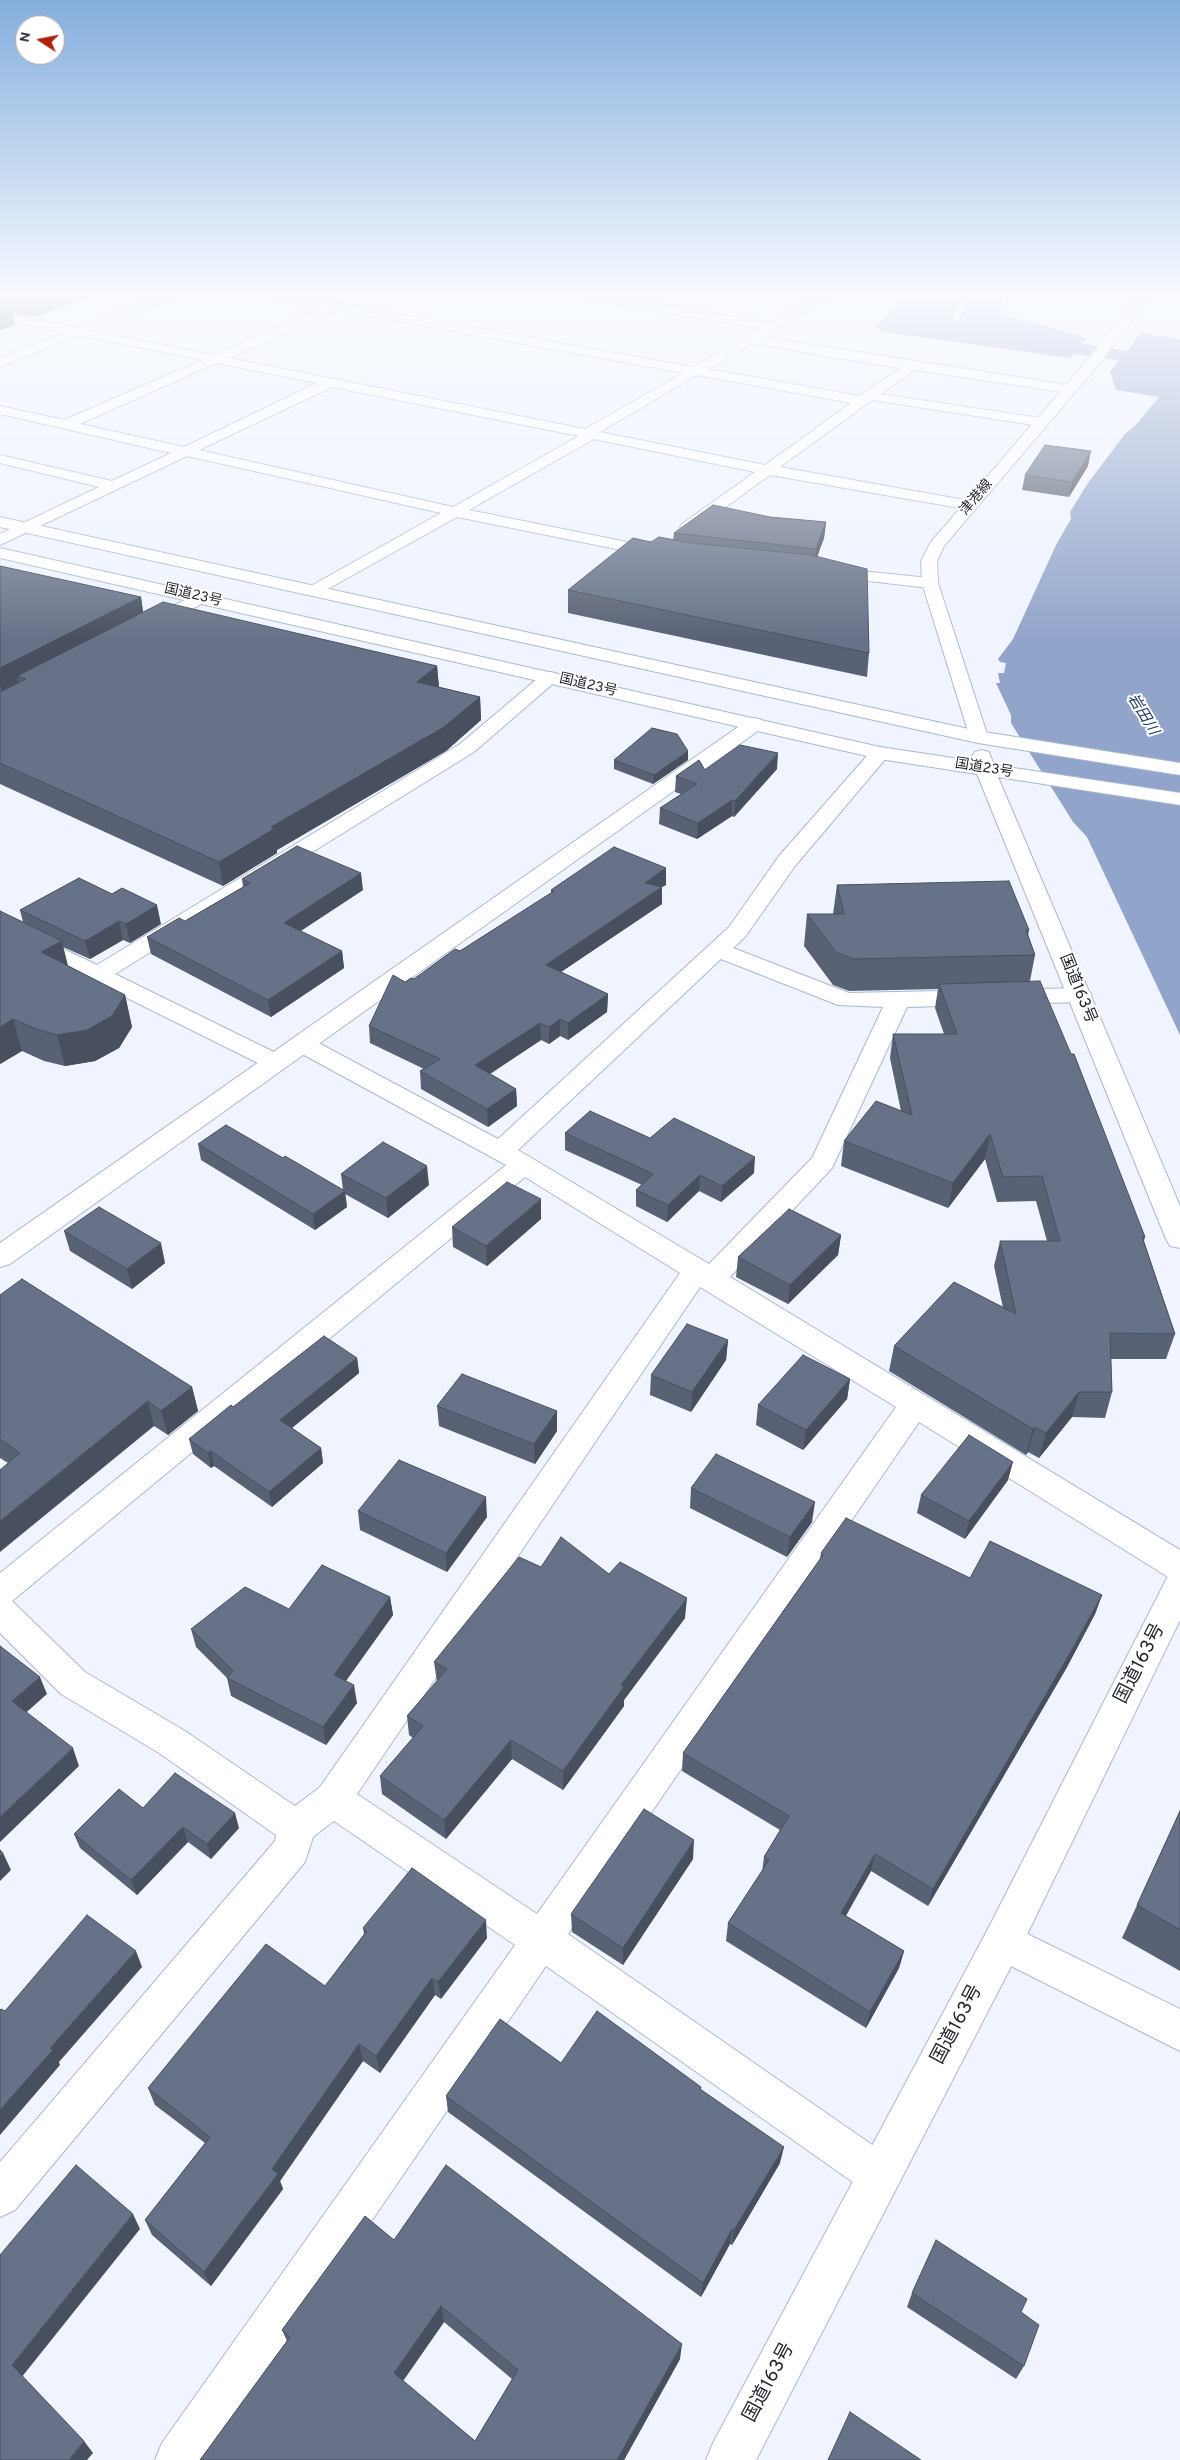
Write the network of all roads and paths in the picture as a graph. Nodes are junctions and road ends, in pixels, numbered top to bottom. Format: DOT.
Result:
graph roads {
  1 [pos="0,410"];
  2 [pos="100,410"];
  3 [pos="274,410"];
  4 [pos="469,410"];
  5 [pos="631,410"];
  6 [pos="851,410"];
  7 [pos="948,410"];
  8 [pos="1051,410"];
  9 [pos="1040,422"];
  10 [pos="65,425"];
  11 [pos="590,434"];
  12 [pos="188,452"];
  13 [pos="0,459"];
  14 [pos="769,470"];
  15 [pos="114,486"];
  16 [pos="971,506"];
  17 [pos="455,512"];
  18 [pos="0,522"];
  19 [pos="25,527"];
  20 [pos="0,540"];
  21 [pos="653,551"];
  22 [pos="0,553"];
  23 [pos="681,557"];
  24 [pos="815,572"];
  25 [pos="930,584"];
  26 [pos="317,590"];
  27 [pos="201,597"];
  28 [pos="131,634"];
  29 [pos="550,677"];
  30 [pos="755,724"];
  31 [pos="978,737"];
  32 [pos="880,753"];
  33 [pos="1180,769"];
  34 [pos="993,770"];
  35 [pos="1180,800"];
  36 [pos="0,926"];
  37 [pos="719,950"];
  38 [pos="99,974"];
  39 [pos="1080,995"];
  40 [pos="898,1000"];
  41 [pos="302,1044"];
  42 [pos="275,1062"];
  43 [pos="512,1158"];
  44 [pos="1180,1239"];
  45 [pos="0,1257"];
  46 [pos="703,1275"];
  47 [pos="915,1404"];
  48 [pos="1180,1567"];
  49 [pos="1180,1586"];
  50 [pos="0,1592"];
  51 [pos="0,1611"];
  52 [pos="333,1800"];
  53 [pos="296,1828"];
  54 [pos="541,1939"];
  55 [pos="1003,1941"];
  56 [pos="1180,2031"];
  57 [pos="879,2175"];
  58 [pos="0,2195"];
  59 [pos="179,2460"];
  60 [pos="730,2460"];
  1 -- 10 [label="main road"];
  2 -- 10 [label="main road"];
  3 -- 12 [label="main road"];
  4 -- 11 [label="main road"];
  5 -- 11 [label="main road"];
  6 -- 14 [label="main road"];
  7 -- 9 [label="main road"];
  8 -- 9 [label="main road, 津港線"];
  9 -- 16 [label="main road, 津港線"];
  10 -- 12 [label="main road"];
  11 -- 14 [label="main road"];
  11 -- 17 [label="main road"];
  12 -- 15 [label="main road"];
  12 -- 17 [label="main road"];
  13 -- 15 [label="main road"];
  14 -- 16 [label="main road"];
  14 -- 21 [label="main road"];
  15 -- 19 [label="main road"];
  16 -- 25 [label="main road, 津港線"];
  17 -- 21 [label="main road"];
  17 -- 26 [label="main road"];
  18 -- 19 [label="main road, 国道23号"];
  19 -- 20 [label="main road"];
  19 -- 26 [label="main road, 国道23号"];
  21 -- 23 [label="main road"];
  22 -- 27 [label="main road, 国道23号"];
  24 -- 25 [label="main road"];
  25 -- 31 [label="main road, 津港線"];
  26 -- 31 [label="main road, 国道23号"];
  27 -- 28 [label="main road"];
  27 -- 29 [label="main road, 国道23号"];
  29 -- 30 [label="main road, 国道23号"];
  29 -- 38 [label="main road"];
  30 -- 32 [label="main road, 国道23号"];
  30 -- 41 [label="main road"];
  31 -- 33 [label="main road, 国道23号"];
  31 -- 34 [label="main road, 国道163号"];
  32 -- 34 [label="main road, 国道23号"];
  32 -- 37 [label="main road"];
  34 -- 35 [label="main road, 国道23号"];
  34 -- 39 [label="main road, 国道163号"];
  36 -- 38 [label="main road"];
  37 -- 40 [label="main road"];
  37 -- 43 [label="main road"];
  38 -- 42 [label="main road"];
  39 -- 40 [label="main road"];
  39 -- 44 [label="main road, 国道163号"];
  40 -- 46 [label="main road"];
  41 -- 42 [label="main road"];
  41 -- 43 [label="main road"];
  42 -- 45 [label="main road"];
  43 -- 46 [label="main road"];
  43 -- 50 [label="main road"];
  46 -- 47 [label="main road"];
  46 -- 52 [label="main road"];
  47 -- 48 [label="main road"];
  47 -- 54 [label="main road"];
  49 -- 55 [label="main road, 国道163号"];
  51 -- 53 [label="main road"];
  52 -- 53 [label="main road"];
  52 -- 54 [label="main road"];
  53 -- 58 [label="main road"];
  54 -- 57 [label="main road"];
  54 -- 59 [label="main road"];
  55 -- 56 [label="main road"];
  55 -- 57 [label="main road, 国道163号"];
  57 -- 60 [label="main road, 国道163号"];
}
